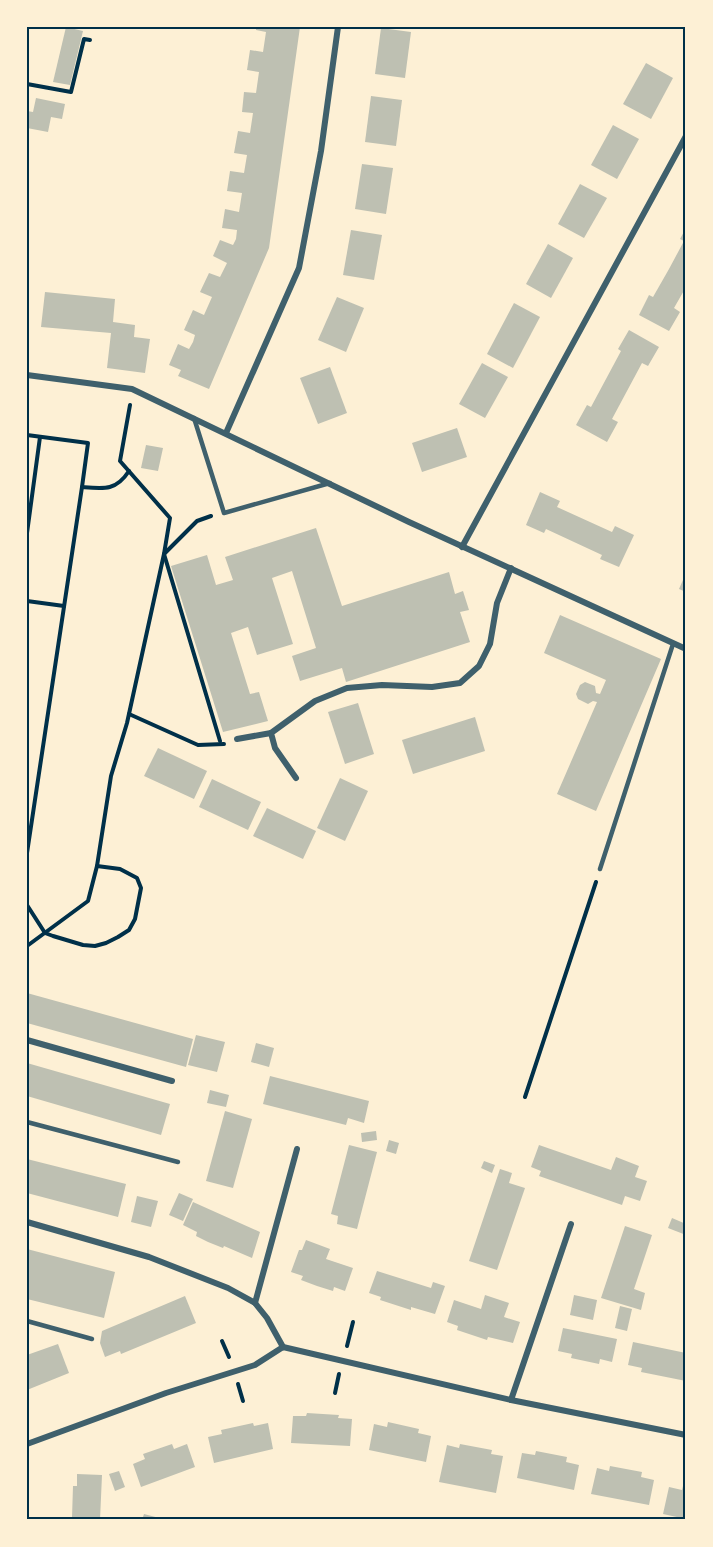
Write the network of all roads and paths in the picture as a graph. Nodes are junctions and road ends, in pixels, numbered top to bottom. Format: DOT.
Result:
graph roads {
  1 [pos="338,27"];
  2 [pos="90,40"];
  3 [pos="27,84"];
  4 [pos="686,136"];
  5 [pos="27,375"];
  6 [pos="132,389"];
  7 [pos="194,417"];
  8 [pos="226,433"];
  9 [pos="27,435"];
  10 [pos="40,437"];
  11 [pos="129,471"];
  12 [pos="330,483"];
  13 [pos="82,487"];
  14 [pos="224,513"];
  15 [pos="27,533"];
  16 [pos="462,547"];
  17 [pos="164,554"];
  18 [pos="511,568"];
  19 [pos="27,601"];
  20 [pos="64,606"];
  21 [pos="674,644"];
  22 [pos="686,649"];
  23 [pos="129,714"];
  24 [pos="271,733"];
  25 [pos="237,739"];
  26 [pos="221,744"];
  27 [pos="296,778"];
  28 [pos="27,853"];
  29 [pos="97,866"];
  30 [pos="600,869"];
  31 [pos="27,905"];
  32 [pos="45,933"];
  33 [pos="27,946"];
  34 [pos="27,1040"];
  35 [pos="172,1081"];
  36 [pos="525,1097"];
  37 [pos="27,1122"];
  38 [pos="297,1149"];
  39 [pos="178,1162"];
  40 [pos="27,1222"];
  41 [pos="571,1224"];
  42 [pos="255,1303"];
  43 [pos="27,1321"];
  44 [pos="92,1339"];
  45 [pos="283,1347"];
  46 [pos="511,1400"];
  47 [pos="686,1435"];
  48 [pos="27,1444"];
  1 -- 8 [label="street"];
  2 -- 3 [label="path"];
  4 -- 16 [label="street"];
  5 -- 6 [label="street"];
  6 -- 7 [label="street"];
  6 -- 11 [label="path"];
  7 -- 8 [label="street"];
  7 -- 14 [label="lane"];
  8 -- 12 [label="street"];
  9 -- 10 [label="path"];
  10 -- 13 [label="path"];
  10 -- 15 [label="path"];
  11 -- 13 [label="path"];
  11 -- 17 [label="path"];
  12 -- 14 [label="lane"];
  12 -- 16 [label="street"];
  13 -- 20 [label="path"];
  14 -- 17 [label="path"];
  16 -- 18 [label="street"];
  17 -- 23 [label="path"];
  17 -- 26 [label="path"];
  18 -- 21 [label="street"];
  18 -- 24 [label="street"];
  19 -- 20 [label="path"];
  20 -- 28 [label="path"];
  21 -- 22 [label="street"];
  21 -- 30 [label="lane"];
  23 -- 26 [label="path"];
  23 -- 29 [label="path"];
  24 -- 25 [label="street"];
  24 -- 27 [label="street"];
  25 -- 26 [label="path"];
  29 -- 32 [label="path"];
  29 -- 32 [label="path"];
  30 -- 36 [label="path"];
  31 -- 32 [label="path"];
  32 -- 33 [label="path"];
  34 -- 35 [label="street"];
  37 -- 39 [label="lane"];
  38 -- 42 [label="street"];
  40 -- 42 [label="street"];
  41 -- 46 [label="street"];
  42 -- 45 [label="street"];
  43 -- 44 [label="lane"];
  45 -- 46 [label="street"];
  45 -- 48 [label="street"];
  46 -- 47 [label="street"];
}
